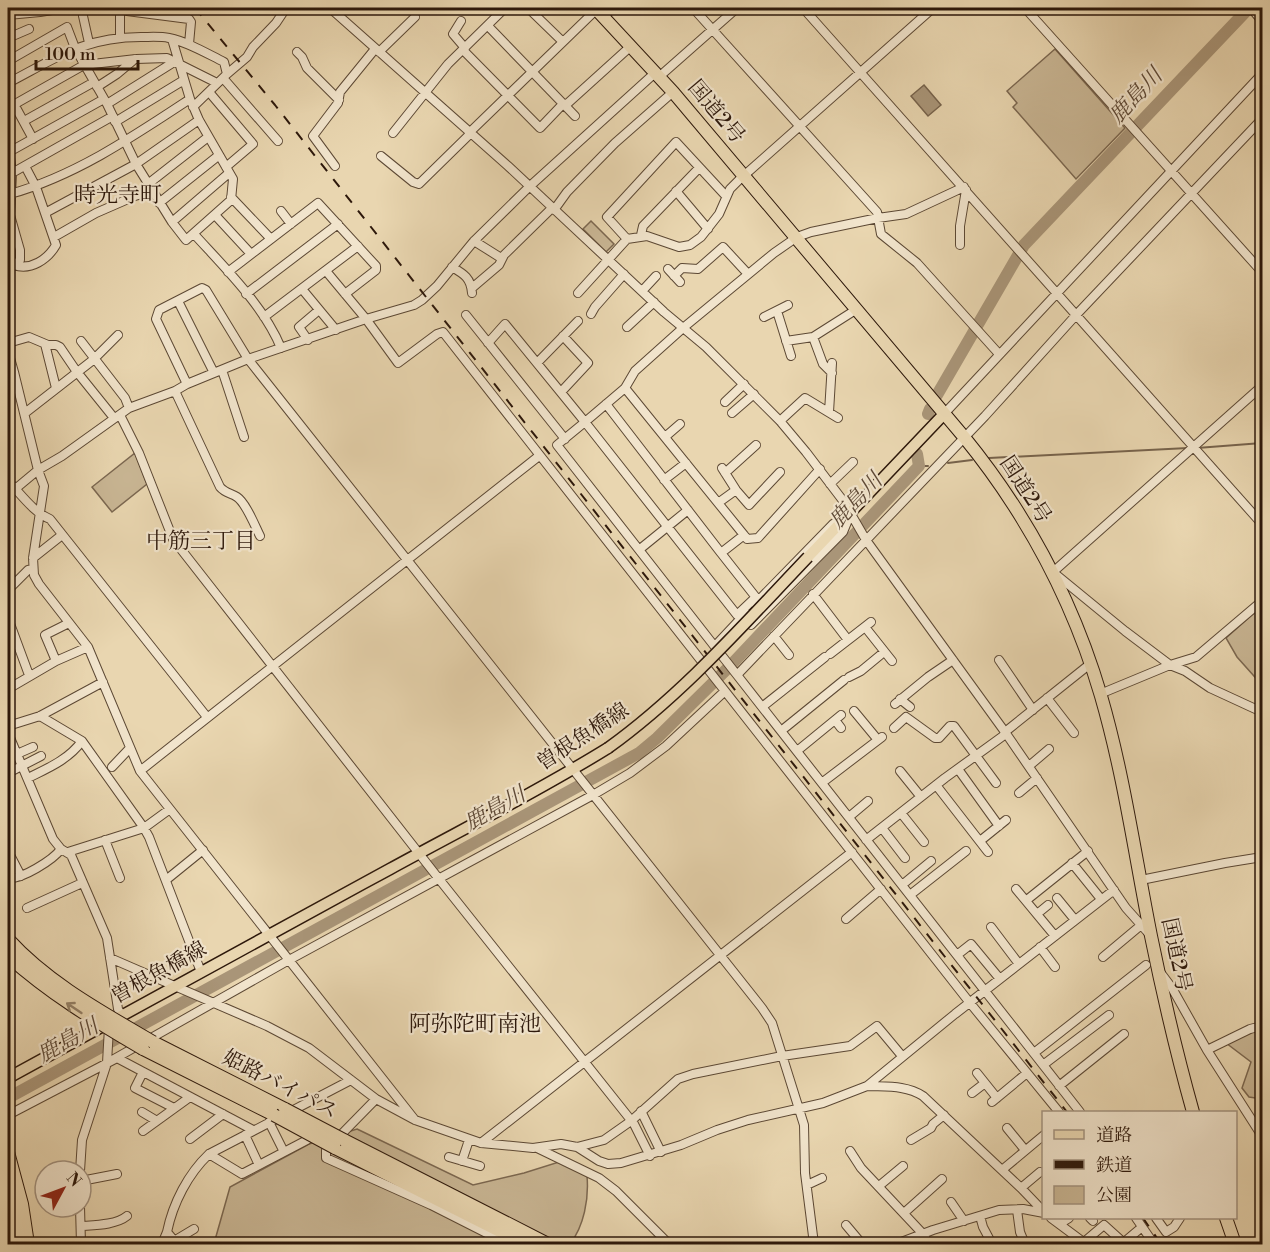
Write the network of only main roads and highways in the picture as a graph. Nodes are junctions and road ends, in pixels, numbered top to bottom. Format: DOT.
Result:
graph roads {
  1 [pos="598,11"];
  2 [pos="944,414"];
  3 [pos="8,939"];
  4 [pos="8,956"];
  5 [pos="148,1045"];
  6 [pos="8,1078"];
  7 [pos="1193,1111"];
  8 [pos="340,1144"];
  9 [pos="8,1152"];
  10 [pos="8,1193"];
  11 [pos="9,1207"];
  12 [pos="1226,1219"];
  13 [pos="18,1245"];
  14 [pos="28,1245"];
  15 [pos="526,1245"];
  16 [pos="548,1245"];
  17 [pos="1235,1245"];
  1 -- 2 [label="highway, 国道2号"];
  2 -- 6 [label="main road, 曽根魚橋線, bridge"];
  2 -- 7 [label="highway, 国道2号"];
  3 -- 5 [label="highway, 姫路バイパス, bridge"];
  5 -- 4 [label="highway, 姫路バイパス, one-way, bridge"];
  5 -- 8 [label="highway, 姫路バイパス, bridge"];
  8 -- 15 [label="highway, 姫路バイパス"];
  8 -- 16 [label="highway, 姫路バイパス"];
  9 -- 14 [label="highway"];
  10 -- 11 [label="highway"];
  11 -- 13 [label="highway"];
  12 -- 17 [label="highway"];
}
